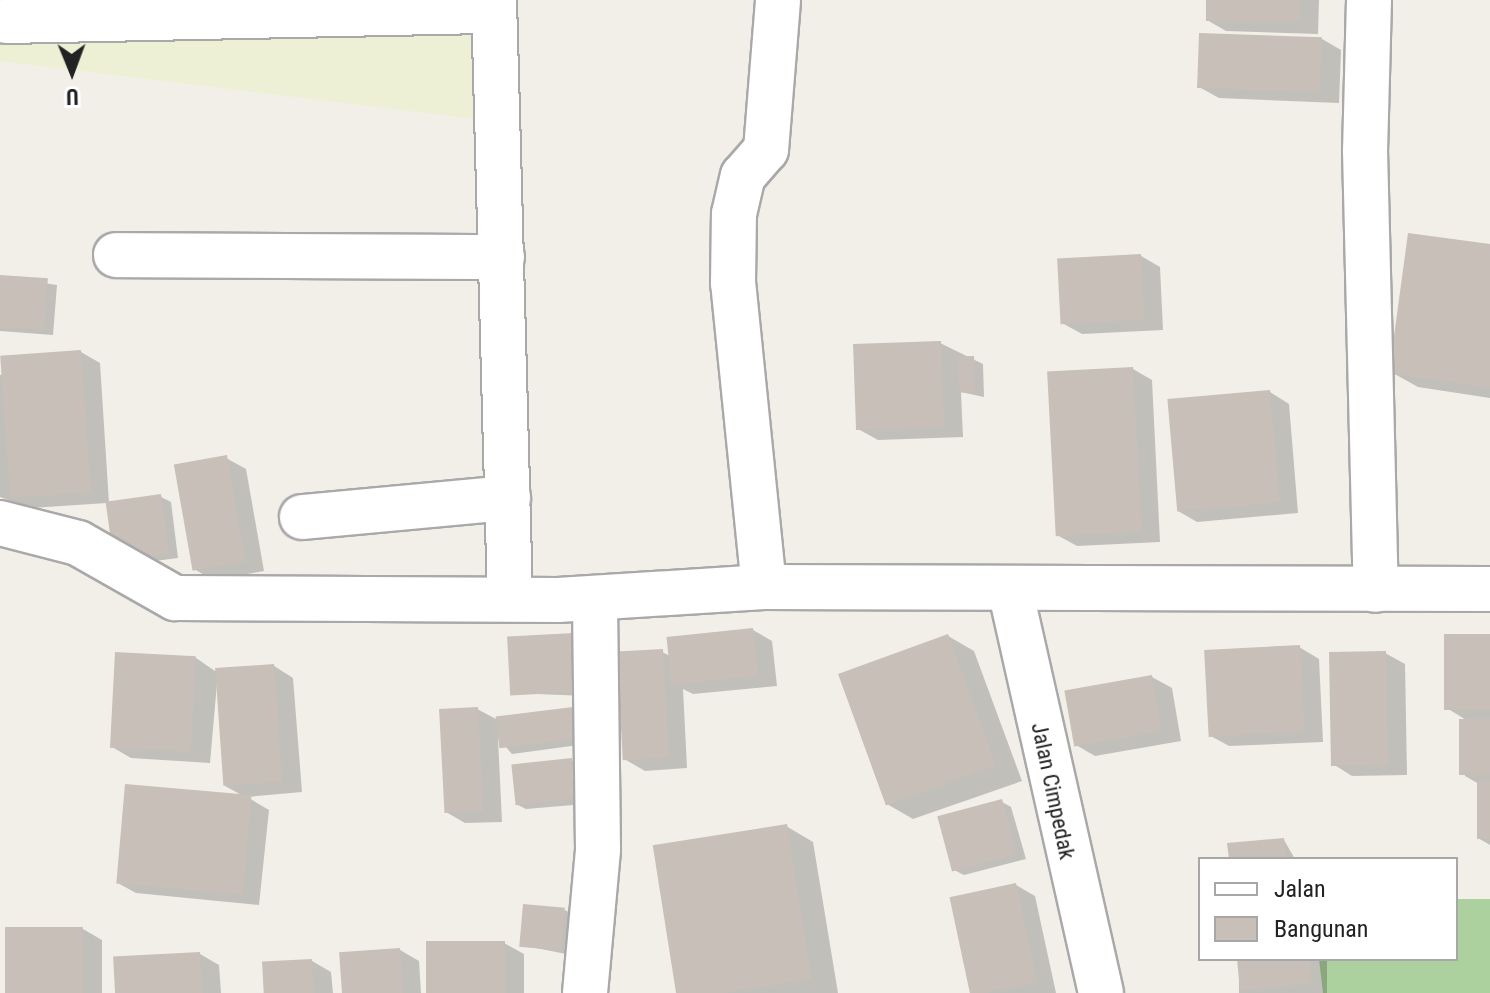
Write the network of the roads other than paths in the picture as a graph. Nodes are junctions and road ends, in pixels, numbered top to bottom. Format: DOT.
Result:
graph roads {
  1 [pos="778,0"];
  2 [pos="1369,0"];
  3 [pos="494,6"];
  4 [pos="6,21"];
  5 [pos="116,255"];
  6 [pos="502,257"];
  7 [pos="508,498"];
  8 [pos="302,517"];
  9 [pos="0,523"];
  10 [pos="764,587"];
  11 [pos="1010,589"];
  12 [pos="1490,589"];
  13 [pos="1376,590"];
  14 [pos="510,599"];
  15 [pos="595,599"];
  16 [pos="585,993"];
  17 [pos="1101,993"];
  1 -- 10 [label="street"];
  2 -- 13 [label="street"];
  3 -- 4 [label="street"];
  3 -- 6 [label="street"];
  5 -- 6 [label="street"];
  6 -- 7 [label="street"];
  7 -- 8 [label="street"];
  7 -- 14 [label="street"];
  9 -- 14 [label="street"];
  10 -- 11 [label="street"];
  10 -- 15 [label="street"];
  11 -- 13 [label="street"];
  11 -- 17 [label="street, Jalan Cimpedak"];
  12 -- 13 [label="street"];
  14 -- 15 [label="street"];
  15 -- 16 [label="street"];
}
